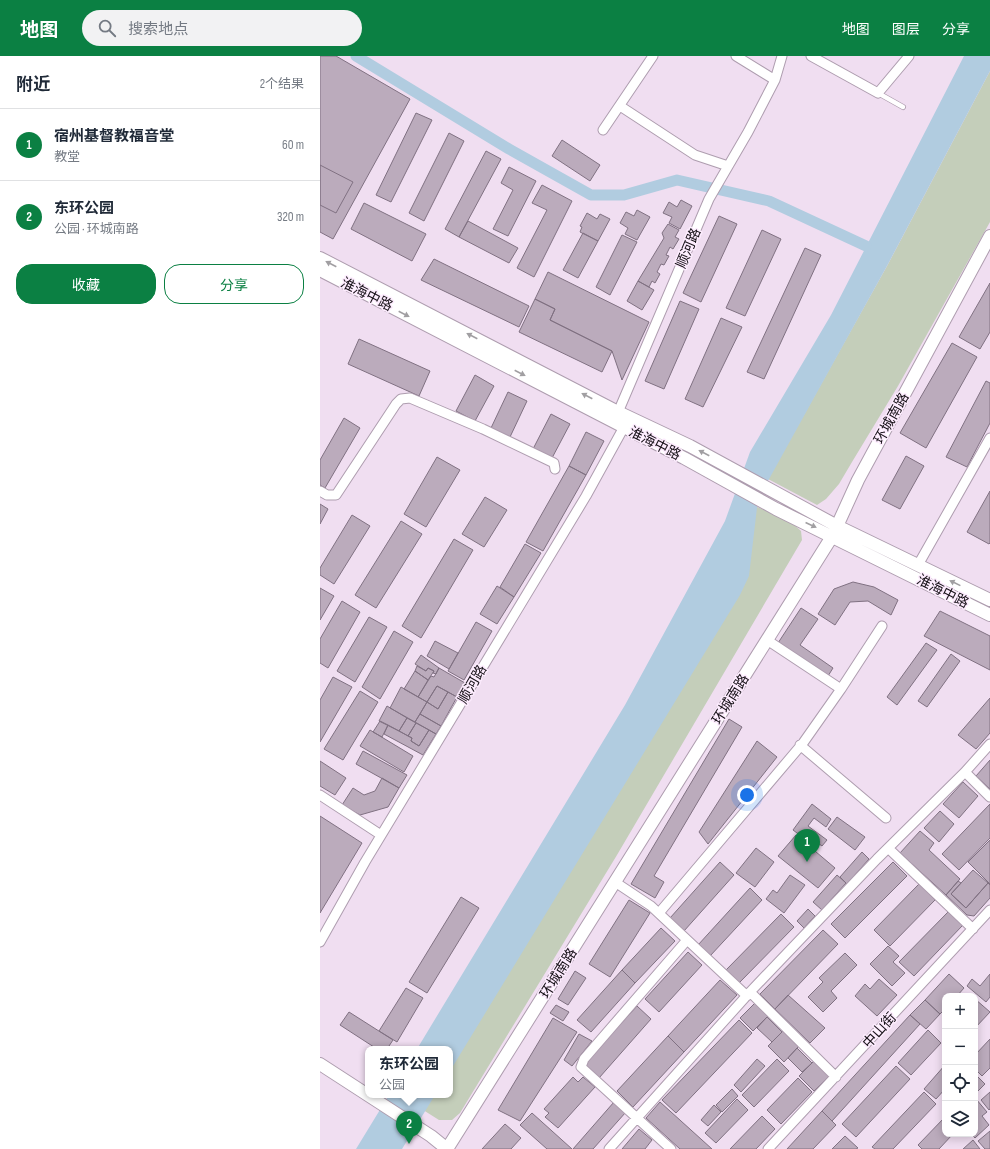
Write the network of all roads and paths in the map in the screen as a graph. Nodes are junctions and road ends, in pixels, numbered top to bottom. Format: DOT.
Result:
graph roads {
  1 [pos="653,56"];
  2 [pos="736,56"];
  3 [pos="782,56"];
  4 [pos="811,56"];
  5 [pos="909,56"];
  6 [pos="775,80"];
  7 [pos="878,93"];
  8 [pos="620,106"];
  9 [pos="902,107"];
  10 [pos="603,130"];
  11 [pos="727,168"];
  12 [pos="990,236"];
  13 [pos="320,258"];
  14 [pos="320,270"];
  15 [pos="619,420"];
  16 [pos="990,438"];
  17 [pos="555,469"];
  18 [pos="320,491"];
  19 [pos="835,531"];
  20 [pos="918,565"];
  21 [pos="990,600"];
  22 [pos="990,616"];
  23 [pos="882,626"];
  24 [pos="767,640"];
  25 [pos="841,690"];
  26 [pos="990,744"];
  27 [pos="800,745"];
  28 [pos="965,772"];
  29 [pos="320,795"];
  30 [pos="990,797"];
  31 [pos="886,818"];
  32 [pos="381,835"];
  33 [pos="888,848"];
  34 [pos="615,882"];
  35 [pos="990,910"];
  36 [pos="659,913"];
  37 [pos="973,929"];
  38 [pos="687,940"];
  39 [pos="320,942"];
  40 [pos="748,994"];
  41 [pos="320,1064"];
  42 [pos="836,1077"];
  43 [pos="365,1095"];
  44 [pos="370,1098"];
  45 [pos="637,1118"];
  46 [pos="447,1149"];
  47 [pos="608,1149"];
  48 [pos="671,1149"];
  49 [pos="768,1149"];
  1 -- 8 [label="street"];
  2 -- 6 [label="street"];
  3 -- 6 [label="street, 顺河路"];
  4 -- 7 [label="street"];
  5 -- 7 [label="street"];
  6 -- 11 [label="street, 顺河路"];
  7 -- 9 [label="lane"];
  8 -- 10 [label="street"];
  8 -- 11 [label="street"];
  11 -- 15 [label="street, 顺河路"];
  12 -- 19 [label="main road, 环城南路"];
  15 -- 13 [label="main road, 淮海中路, one-way"];
  14 -- 15 [label="main road, 淮海中路, one-way"];
  15 -- 19 [label="main road, 淮海中路, one-way"];
  19 -- 15 [label="main road, 淮海中路, one-way"];
  15 -- 32 [label="street, 顺河路"];
  16 -- 20 [label="street"];
  17 -- 18 [label="street"];
  19 -- 20 [label="main road, 淮海中路"];
  19 -- 22 [label="main road, 淮海中路"];
  19 -- 24 [label="main road, 环城南路"];
  21 -- 20 [label="main road, 淮海中路, one-way"];
  23 -- 25 [label="street"];
  24 -- 25 [label="street"];
  24 -- 34 [label="main road, 环城南路"];
  25 -- 27 [label="street"];
  26 -- 28 [label="street"];
  27 -- 31 [label="street"];
  27 -- 36 [label="street"];
  28 -- 30 [label="street"];
  28 -- 33 [label="street"];
  29 -- 32 [label="street"];
  32 -- 39 [label="street, 顺河路"];
  33 -- 37 [label="street"];
  33 -- 40 [label="street"];
  34 -- 36 [label="street"];
  34 -- 46 [label="main road, 环城南路"];
  35 -- 37 [label="street, 中山街"];
  36 -- 38 [label="street"];
  37 -- 42 [label="street, 中山街"];
  38 -- 40 [label="street"];
  38 -- 45 [label="street"];
  40 -- 42 [label="street"];
  40 -- 45 [label="street"];
  41 -- 43 [label="main road"];
  42 -- 49 [label="street, 中山街"];
  44 -- 46 [label="main road"];
  45 -- 47 [label="street"];
  45 -- 48 [label="street"];
}
